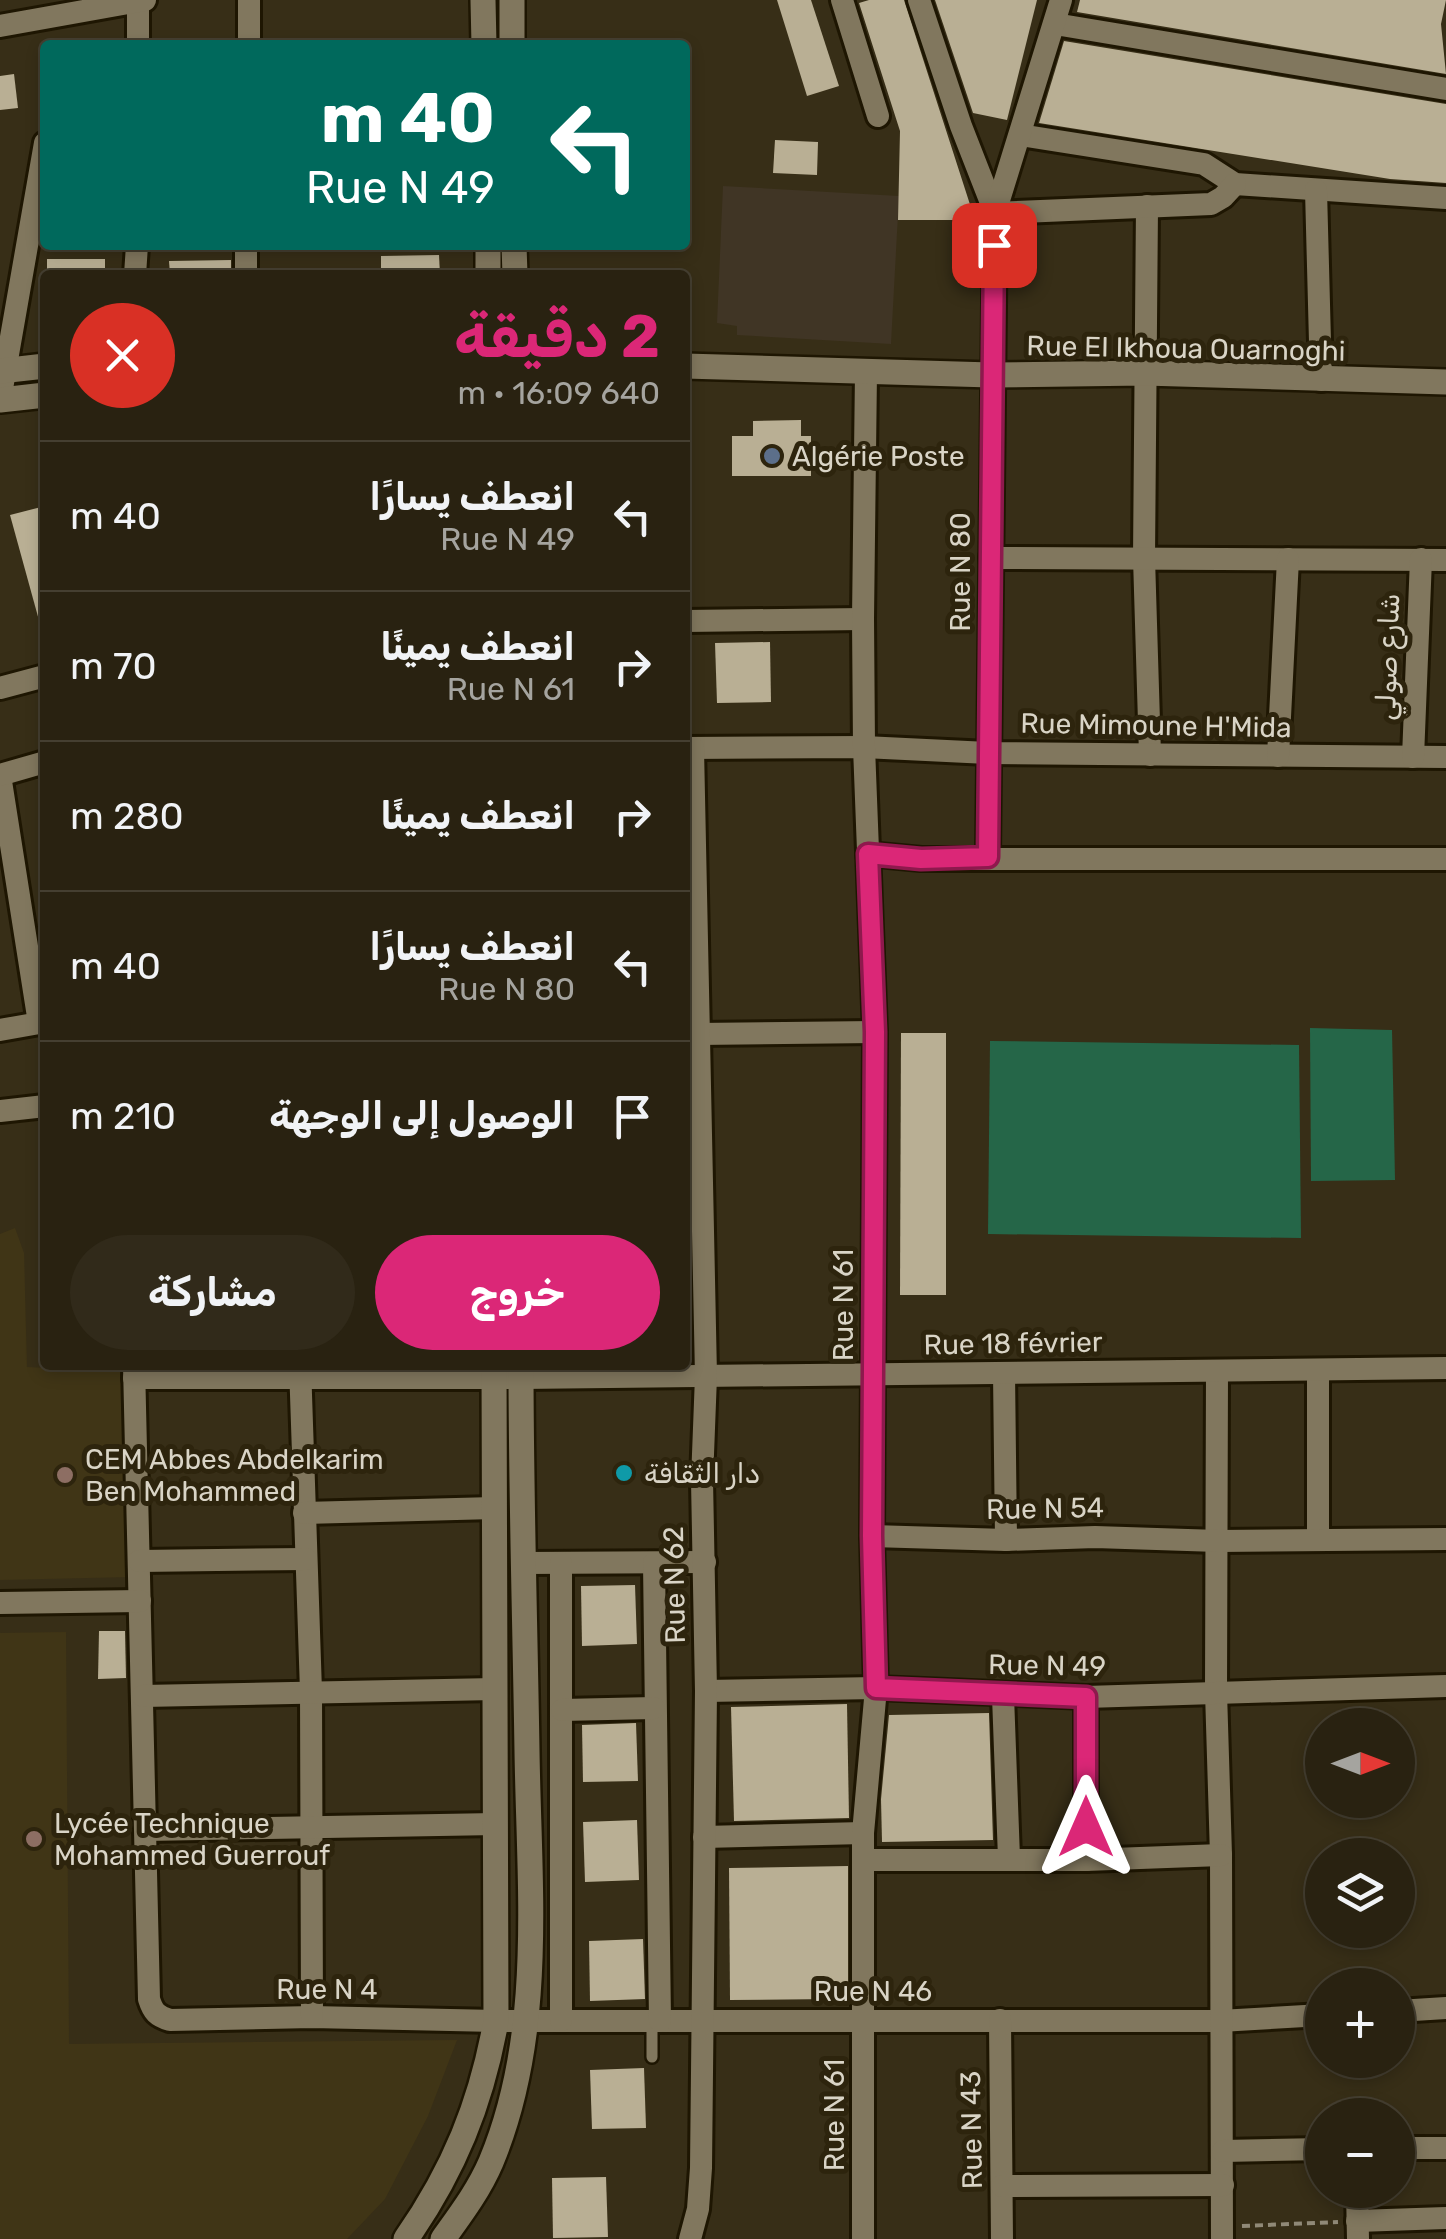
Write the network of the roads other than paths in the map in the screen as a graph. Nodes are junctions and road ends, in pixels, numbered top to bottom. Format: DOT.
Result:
graph roads {
  1 [pos="250,0"];
  2 [pos="483,0"];
  3 [pos="512,0"];
  4 [pos="842,0"];
  5 [pos="919,0"];
  6 [pos="1061,0"];
  7 [pos="140,1"];
  8 [pos="1055,24"];
  9 [pos="0,26"];
  10 [pos="138,40"];
  11 [pos="249,40"];
  12 [pos="484,40"];
  13 [pos="512,40"];
  14 [pos="1446,89"];
  15 [pos="878,116"];
  16 [pos="1020,135"];
  17 [pos="40,170"];
  18 [pos="1234,184"];
  19 [pos="1316,190"];
  20 [pos="1446,198"];
  21 [pos="1147,206"];
  22 [pos="995,212"];
  23 [pos="40,366"];
  24 [pos="690,366"];
  25 [pos="3,370"];
  26 [pos="866,372"];
  27 [pos="1145,374"];
  28 [pos="991,376"];
  29 [pos="1322,380"];
  30 [pos="1446,382"];
  31 [pos="40,396"];
  32 [pos="0,400"];
  33 [pos="991,558"];
  34 [pos="1144,558"];
  35 [pos="1288,559"];
  36 [pos="1421,560"];
  37 [pos="1446,560"];
  38 [pos="864,619"];
  39 [pos="690,621"];
  40 [pos="40,677"];
  41 [pos="0,688"];
  42 [pos="864,747"];
  43 [pos="690,748"];
  44 [pos="988,752"];
  45 [pos="1150,755"];
  46 [pos="1278,756"];
  47 [pos="1413,757"];
  48 [pos="1446,757"];
  49 [pos="40,763"];
  50 [pos="0,775"];
  51 [pos="690,784"];
  52 [pos="868,854"];
  53 [pos="988,857"];
  54 [pos="1446,859"];
  55 [pos="40,1011"];
  56 [pos="40,1023"];
  57 [pos="0,1030"];
  58 [pos="875,1032"];
  59 [pos="697,1034"];
  60 [pos="40,1107"];
  61 [pos="0,1111"];
  62 [pos="1446,1368"];
  63 [pos="1318,1370"];
  64 [pos="134,1371"];
  65 [pos="300,1371"];
  66 [pos="494,1371"];
  67 [pos="648,1371"];
  68 [pos="1217,1371"];
  69 [pos="521,1372"];
  70 [pos="1004,1373"];
  71 [pos="872,1374"];
  72 [pos="706,1376"];
  73 [pos="494,1508"];
  74 [pos="304,1513"];
  75 [pos="872,1536"];
  76 [pos="1446,1539"];
  77 [pos="1006,1540"];
  78 [pos="1318,1540"];
  79 [pos="1218,1541"];
  80 [pos="306,1559"];
  81 [pos="138,1561"];
  82 [pos="654,1562"];
  83 [pos="705,1562"];
  84 [pos="524,1563"];
  85 [pos="561,1563"];
  86 [pos="140,1602"];
  87 [pos="0,1604"];
  88 [pos="1446,1686"];
  89 [pos="876,1688"];
  90 [pos="496,1689"];
  91 [pos="311,1691"];
  92 [pos="706,1691"];
  93 [pos="1216,1692"];
  94 [pos="143,1696"];
  95 [pos="1003,1696"];
  96 [pos="1086,1697"];
  97 [pos="654,1708"];
  98 [pos="562,1710"];
  99 [pos="496,1824"];
  100 [pos="312,1829"];
  101 [pos="146,1830"];
  102 [pos="863,1833"];
  103 [pos="704,1837"];
  104 [pos="1221,1855"];
  105 [pos="1009,1858"];
  106 [pos="864,1860"];
  107 [pos="1086,1860"];
  108 [pos="1446,2008"];
  109 [pos="1415,2010"];
  110 [pos="1305,2016"];
  111 [pos="312,2017"];
  112 [pos="526,2020"];
  113 [pos="561,2020"];
  114 [pos="702,2020"];
  115 [pos="1000,2020"];
  116 [pos="496,2021"];
  117 [pos="656,2021"];
  118 [pos="1220,2021"];
  119 [pos="864,2022"];
  120 [pos="652,2056"];
  121 [pos="1415,2148"];
  122 [pos="1446,2148"];
  123 [pos="1305,2149"];
  124 [pos="1223,2151"];
  125 [pos="1223,2185"];
  126 [pos="1002,2186"];
  127 [pos="1446,2218"];
  128 [pos="1358,2230"];
  129 [pos="1223,2233"];
  130 [pos="406,2239"];
  131 [pos="443,2239"];
  132 [pos="690,2239"];
  133 [pos="863,2239"];
  134 [pos="1002,2239"];
  1 -- 11 [label="street"];
  2 -- 12 [label="main road"];
  3 -- 13 [label="main road"];
  4 -- 15 [label="street"];
  5 -- 22 [label="street, Rue N 80"];
  6 -- 8 [label="street"];
  7 -- 9 [label="street"];
  7 -- 10 [label="street"];
  8 -- 14 [label="street"];
  8 -- 16 [label="street"];
  16 -- 18 [label="street"];
  16 -- 22 [label="street"];
  17 -- 25 [label="street"];
  18 -- 19 [label="street"];
  18 -- 21 [label="street"];
  19 -- 20 [label="street"];
  19 -- 29 [label="street"];
  21 -- 22 [label="street"];
  21 -- 27 [label="street"];
  22 -- 28 [label="street, Rue N 80"];
  23 -- 25 [label="main road"];
  24 -- 26 [label="main road, Rue EI Ikhoua Ouarnoghi"];
  25 -- 32 [label="street"];
  26 -- 28 [label="main road, Rue EI Ikhoua Ouarnoghi"];
  26 -- 38 [label="street, Rue N 61"];
  27 -- 28 [label="main road, Rue EI Ikhoua Ouarnoghi"];
  27 -- 29 [label="main road, Rue EI Ikhoua Ouarnoghi"];
  27 -- 34 [label="street"];
  28 -- 33 [label="street, Rue N 80"];
  29 -- 30 [label="main road, Rue EI Ikhoua Ouarnoghi"];
  31 -- 32 [label="main road"];
  33 -- 34 [label="street"];
  33 -- 44 [label="street, Rue N 80"];
  34 -- 35 [label="street"];
  34 -- 45 [label="street"];
  35 -- 36 [label="street"];
  35 -- 46 [label="street"];
  36 -- 37 [label="street"];
  36 -- 47 [label="street, شارع صولي"];
  38 -- 39 [label="street"];
  38 -- 42 [label="street, Rue N 61"];
  40 -- 41 [label="street"];
  42 -- 43 [label="street, Rue Mimoune H'Mida"];
  42 -- 44 [label="street, Rue Mimoune H'Mida"];
  42 -- 52 [label="street, Rue N 61"];
  44 -- 45 [label="street, Rue Mimoune H'Mida"];
  44 -- 53 [label="street, Rue N 80"];
  45 -- 46 [label="street, Rue Mimoune H'Mida"];
  46 -- 47 [label="street, Rue Mimoune H'Mida"];
  47 -- 48 [label="street, Rue Mimoune H'Mida"];
  49 -- 50 [label="street"];
  50 -- 55 [label="street"];
  51 -- 59 [label="street, Rue N 62"];
  52 -- 53 [label="street"];
  52 -- 58 [label="street, Rue N 61"];
  53 -- 54 [label="street"];
  56 -- 57 [label="street"];
  58 -- 59 [label="street"];
  58 -- 71 [label="street, Rue N 61"];
  59 -- 72 [label="street, Rue N 62"];
  60 -- 61 [label="street"];
  62 -- 63 [label="street, Rue 18 février"];
  63 -- 68 [label="street, Rue 18 février"];
  63 -- 78 [label="street"];
  64 -- 65 [label="street, Rue 18 février"];
  64 -- 81 [label="street"];
  65 -- 66 [label="street, Rue 18 février"];
  65 -- 74 [label="street"];
  66 -- 69 [label="street, Rue 18 février"];
  66 -- 73 [label="main road"];
  67 -- 69 [label="street, Rue 18 février"];
  67 -- 72 [label="street, Rue 18 février"];
  68 -- 70 [label="street, Rue 18 février"];
  68 -- 79 [label="street"];
  69 -- 84 [label="main road"];
  70 -- 71 [label="street, Rue 18 février"];
  70 -- 77 [label="street"];
  71 -- 72 [label="street, Rue 18 février"];
  71 -- 75 [label="street, Rue N 61"];
  72 -- 83 [label="street, Rue N 62"];
  73 -- 74 [label="street"];
  73 -- 90 [label="main road"];
  74 -- 80 [label="street"];
  75 -- 77 [label="street, Rue N 54"];
  75 -- 89 [label="street, Rue N 61"];
  76 -- 78 [label="street, Rue N 54"];
  77 -- 79 [label="street, Rue N 54"];
  78 -- 79 [label="street, Rue N 54"];
  79 -- 93 [label="street"];
  80 -- 81 [label="street"];
  80 -- 91 [label="street"];
  81 -- 86 [label="street"];
  82 -- 83 [label="street"];
  82 -- 85 [label="street"];
  82 -- 97 [label="street"];
  83 -- 92 [label="street, Rue N 62"];
  84 -- 85 [label="street"];
  84 -- 112 [label="main road"];
  85 -- 98 [label="street"];
  86 -- 87 [label="street"];
  86 -- 94 [label="street"];
  88 -- 93 [label="street, Rue N 49"];
  89 -- 92 [label="street, Rue N 49"];
  89 -- 95 [label="street, Rue N 49"];
  89 -- 102 [label="street, Rue N 61"];
  90 -- 91 [label="street"];
  90 -- 99 [label="main road"];
  91 -- 94 [label="street"];
  91 -- 100 [label="street"];
  92 -- 103 [label="street, Rue N 62"];
  93 -- 96 [label="street, Rue N 49"];
  93 -- 104 [label="street"];
  94 -- 101 [label="street"];
  95 -- 96 [label="street, Rue N 49"];
  95 -- 105 [label="street"];
  96 -- 107 [label="street"];
  97 -- 98 [label="street"];
  97 -- 117 [label="street"];
  98 -- 113 [label="street"];
  99 -- 100 [label="street"];
  99 -- 116 [label="main road"];
  100 -- 101 [label="street"];
  100 -- 111 [label="street"];
  101 -- 111 [label="street, Rue N 4"];
  102 -- 103 [label="street"];
  102 -- 106 [label="street, Rue N 61"];
  103 -- 114 [label="street, Rue N 62"];
  104 -- 107 [label="street"];
  104 -- 118 [label="street"];
  105 -- 106 [label="street"];
  105 -- 107 [label="street"];
  106 -- 119 [label="street, Rue N 61"];
  108 -- 109 [label="street"];
  110 -- 118 [label="street, Rue N 46"];
  111 -- 116 [label="street, Rue N 4"];
  112 -- 113 [label="street, Rue N 46"];
  112 -- 116 [label="street, Rue N 4"];
  112 -- 131 [label="main road"];
  113 -- 117 [label="street, Rue N 46"];
  114 -- 117 [label="street, Rue N 46"];
  114 -- 119 [label="street, Rue N 46"];
  114 -- 132 [label="street, Rue N 62"];
  115 -- 118 [label="street, Rue N 46"];
  115 -- 119 [label="street, Rue N 46"];
  115 -- 126 [label="street, Rue N 43"];
  116 -- 130 [label="main road"];
  117 -- 120 [label="lane"];
  118 -- 124 [label="street"];
  119 -- 133 [label="street, Rue N 61"];
  121 -- 122 [label="street"];
  123 -- 124 [label="street"];
  124 -- 125 [label="street"];
  125 -- 126 [label="street"];
  125 -- 129 [label="street"];
  126 -- 134 [label="street, Rue N 43"];
  127 -- 128 [label="street"];
}
